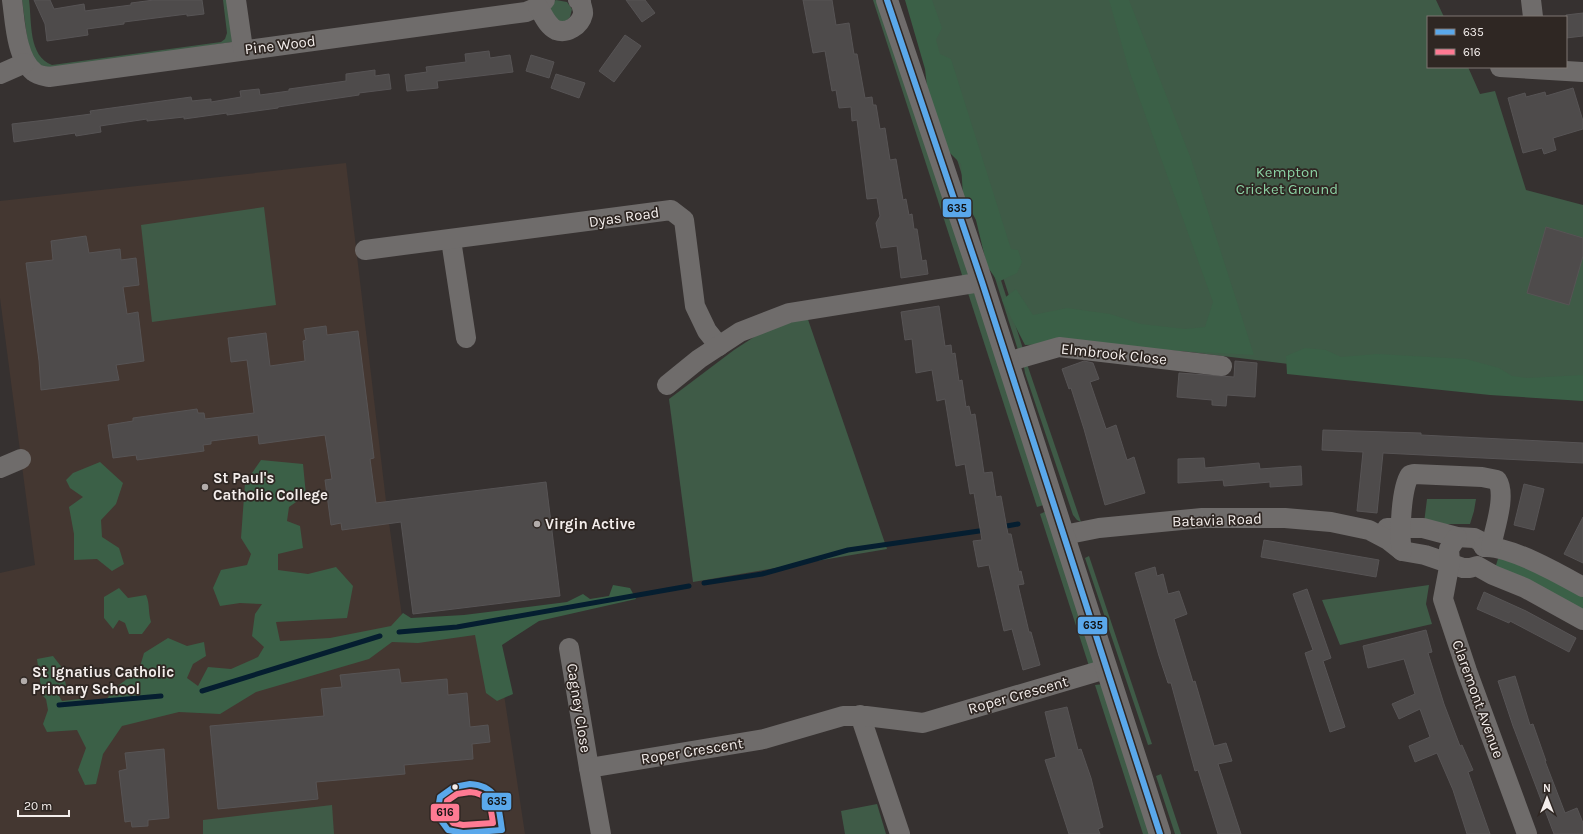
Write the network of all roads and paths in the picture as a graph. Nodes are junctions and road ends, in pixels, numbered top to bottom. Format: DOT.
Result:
graph roads {
  1 [pos="12,0"];
  2 [pos="236,0"];
  3 [pos="578,0"];
  4 [pos="887,0"];
  5 [pos="1531,0"];
  6 [pos="542,3"];
  7 [pos="1534,16"];
  8 [pos="243,49"];
  9 [pos="25,63"];
  10 [pos="1540,68"];
  11 [pos="1583,72"];
  12 [pos="0,74"];
  13 [pos="451,240"];
  14 [pos="365,250"];
  15 [pos="982,282"];
  16 [pos="466,338"];
  17 [pos="719,346"];
  18 [pos="1007,362"];
  19 [pos="1222,366"];
  20 [pos="667,385"];
  21 [pos="21,459"];
  22 [pos="0,468"];
  23 [pos="1401,527"];
  24 [pos="1369,530"];
  25 [pos="1064,535"];
  26 [pos="1457,538"];
  27 [pos="1487,547"];
  28 [pos="1402,551"];
  29 [pos="1450,562"];
  30 [pos="1477,566"];
  31 [pos="1583,587"];
  32 [pos="1583,620"];
  33 [pos="569,648"];
  34 [pos="1106,669"];
  35 [pos="860,715"];
  36 [pos="589,768"];
  37 [pos="601,834"];
  38 [pos="900,834"];
  39 [pos="1160,834"];
  40 [pos="1527,834"];
  1 -- 9 [label="street"];
  2 -- 8 [label="street"];
  3 -- 6 [label="street, Pine Wood"];
  4 -- 15 [label="street"];
  5 -- 7 [label="street"];
  6 -- 8 [label="street, Pine Wood"];
  8 -- 9 [label="street, Pine Wood"];
  9 -- 12 [label="street"];
  10 -- 11 [label="street"];
  13 -- 14 [label="street, Dyas Road"];
  13 -- 16 [label="street"];
  13 -- 17 [label="street, Dyas Road"];
  15 -- 17 [label="street"];
  15 -- 18 [label="street"];
  17 -- 20 [label="street"];
  18 -- 19 [label="street, Elmbrook Close"];
  18 -- 25 [label="street"];
  21 -- 22 [label="street"];
  23 -- 24 [label="street, Batavia Road"];
  23 -- 26 [label="street, Batavia Road"];
  23 -- 27 [label="street"];
  23 -- 28 [label="street"];
  24 -- 25 [label="street, Batavia Road"];
  24 -- 28 [label="street, Batavia Road"];
  25 -- 34 [label="street"];
  26 -- 27 [label="street, Batavia Road"];
  26 -- 29 [label="street"];
  27 -- 30 [label="street"];
  27 -- 31 [label="street, Batavia Road"];
  28 -- 29 [label="street, Batavia Road"];
  29 -- 30 [label="street, Batavia Road"];
  29 -- 40 [label="street, Claremont Avenue"];
  30 -- 32 [label="street"];
  33 -- 36 [label="street, Cagney Close"];
  34 -- 35 [label="street, Roper Crescent"];
  34 -- 39 [label="street"];
  35 -- 36 [label="street, Roper Crescent"];
  35 -- 38 [label="street"];
  36 -- 37 [label="street"];
}
